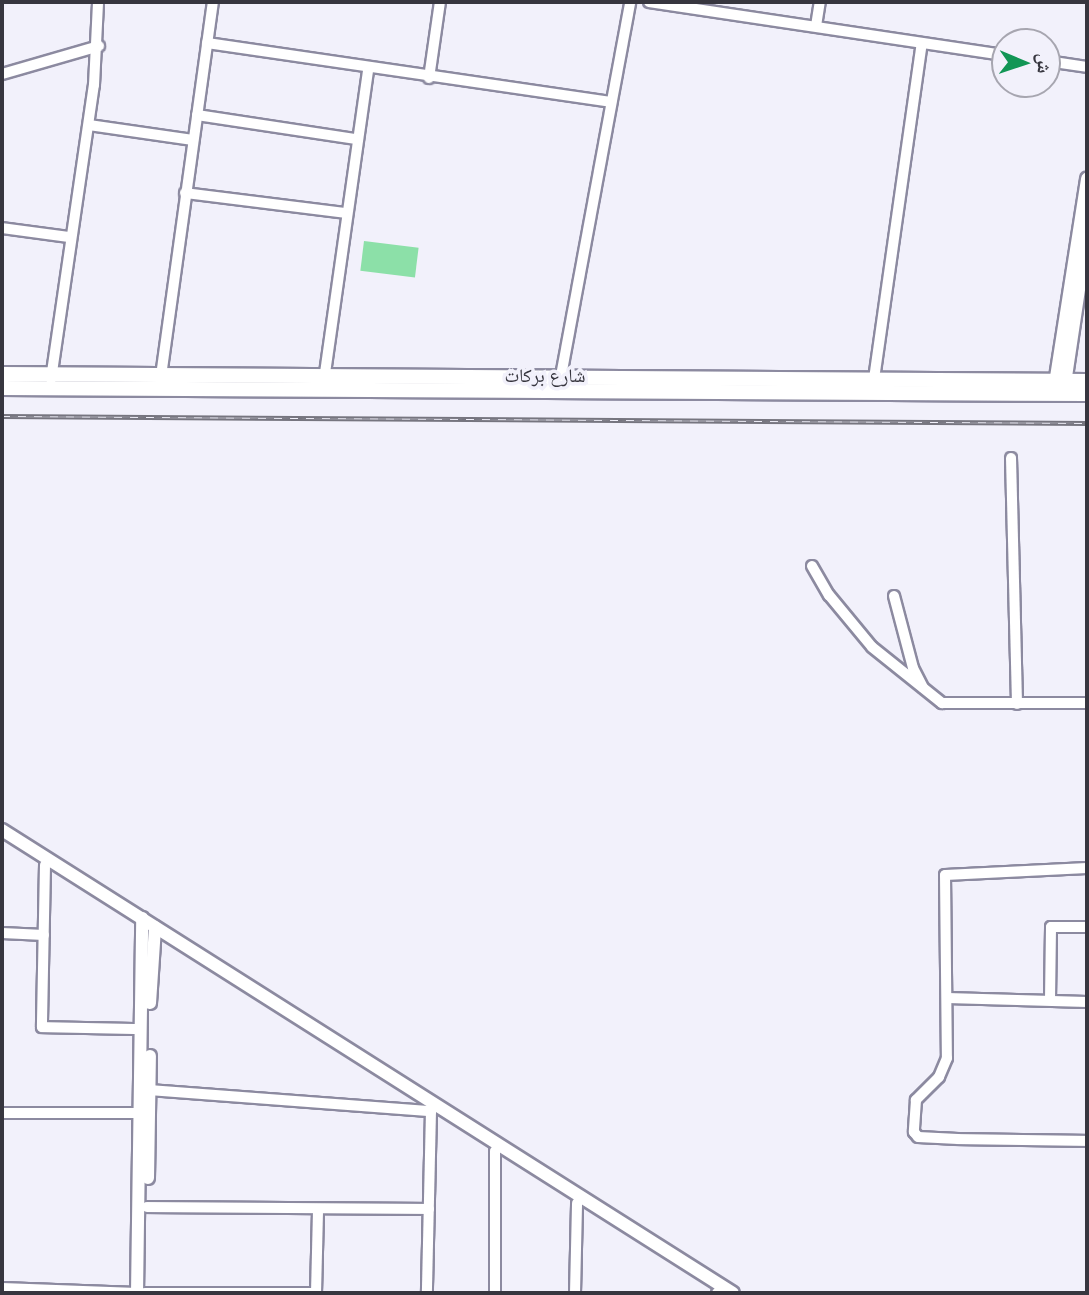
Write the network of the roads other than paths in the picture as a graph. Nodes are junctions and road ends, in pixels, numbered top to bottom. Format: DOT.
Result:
graph roads {
  1 [pos="98,2"];
  2 [pos="213,2"];
  3 [pos="440,2"];
  4 [pos="630,2"];
  5 [pos="649,2"];
  6 [pos="732,2"];
  7 [pos="820,2"];
  8 [pos="730,13"];
  9 [pos="817,26"];
  10 [pos="207,43"];
  11 [pos="922,43"];
  12 [pos="99,46"];
  13 [pos="991,53"];
  14 [pos="1061,63"];
  15 [pos="1087,68"];
  16 [pos="368,69"];
  17 [pos="2,74"];
  18 [pos="429,78"];
  19 [pos="611,102"];
  20 [pos="197,115"];
  21 [pos="89,125"];
  22 [pos="356,139"];
  23 [pos="193,140"];
  24 [pos="1087,179"];
  25 [pos="185,193"];
  26 [pos="346,213"];
  27 [pos="2,229"];
  28 [pos="1087,236"];
  29 [pos="69,237"];
  30 [pos="325,373"];
  31 [pos="2,374"];
  32 [pos="160,376"];
  33 [pos="561,376"];
  34 [pos="874,379"];
  35 [pos="51,381"];
  36 [pos="1087,381"];
  37 [pos="1059,387"];
  38 [pos="2,388"];
  39 [pos="1087,394"];
  40 [pos="1011,458"];
  41 [pos="813,566"];
  42 [pos="894,596"];
  43 [pos="925,692"];
  44 [pos="1087,703"];
  45 [pos="1017,704"];
  46 [pos="2,830"];
  47 [pos="2,838"];
  48 [pos="45,865"];
  49 [pos="1087,868"];
  50 [pos="141,922"];
  51 [pos="1087,927"];
  52 [pos="155,931"];
  53 [pos="2,933"];
  54 [pos="44,935"];
  55 [pos="947,998"];
  56 [pos="1050,1000"];
  57 [pos="1087,1002"];
  58 [pos="141,1029"];
  59 [pos="149,1090"];
  60 [pos="431,1111"];
  61 [pos="2,1113"];
  62 [pos="145,1113"];
  63 [pos="1087,1141"];
  64 [pos="495,1152"];
  65 [pos="577,1203"];
  66 [pos="147,1207"];
  67 [pos="429,1209"];
  68 [pos="318,1210"];
  69 [pos="2,1288"];
  70 [pos="136,1293"];
  71 [pos="145,1293"];
  72 [pos="316,1293"];
  73 [pos="427,1293"];
  74 [pos="495,1293"];
  75 [pos="575,1293"];
  76 [pos="718,1293"];
  77 [pos="733,1293"];
  1 -- 12 [label="street"];
  2 -- 10 [label="street"];
  3 -- 18 [label="street"];
  4 -- 19 [label="street"];
  5 -- 8 [label="street"];
  6 -- 8 [label="street"];
  7 -- 9 [label="street"];
  8 -- 9 [label="street"];
  9 -- 11 [label="street"];
  10 -- 16 [label="street"];
  10 -- 20 [label="street"];
  11 -- 13 [label="street"];
  11 -- 34 [label="street"];
  12 -- 17 [label="street"];
  12 -- 21 [label="street"];
  14 -- 15 [label="street"];
  16 -- 18 [label="street"];
  16 -- 22 [label="street"];
  18 -- 19 [label="street"];
  19 -- 33 [label="street"];
  20 -- 22 [label="street"];
  20 -- 23 [label="street"];
  21 -- 23 [label="street"];
  21 -- 29 [label="street"];
  22 -- 26 [label="street"];
  23 -- 25 [label="street"];
  24 -- 37 [label="street"];
  25 -- 26 [label="street"];
  25 -- 32 [label="street"];
  26 -- 30 [label="street"];
  27 -- 29 [label="street"];
  28 -- 37 [label="street"];
  29 -- 35 [label="street"];
  30 -- 32 [label="main road, شارع بركات"];
  30 -- 33 [label="main road, شارع بركات"];
  31 -- 35 [label="main road, شارع بركات"];
  32 -- 35 [label="main road, شارع بركات"];
  33 -- 34 [label="main road, شارع بركات"];
  34 -- 37 [label="main road, شارع بركات"];
  35 -- 37 [label="main road, شارع بركات"];
  35 -- 38 [label="main road, شارع بركات"];
  36 -- 37 [label="main road, شارع بركات"];
  37 -- 39 [label="main road, شارع بركات"];
  40 -- 45 [label="street"];
  41 -- 43 [label="street"];
  42 -- 43 [label="street"];
  43 -- 45 [label="street"];
  44 -- 45 [label="street"];
  46 -- 50 [label="street"];
  47 -- 48 [label="street"];
  48 -- 50 [label="street"];
  48 -- 54 [label="street"];
  49 -- 55 [label="street"];
  50 -- 52 [label="street"];
  50 -- 58 [label="street"];
  51 -- 56 [label="street"];
  52 -- 59 [label="street"];
  52 -- 60 [label="street"];
  52 -- 77 [label="street"];
  53 -- 54 [label="street"];
  54 -- 58 [label="street"];
  55 -- 56 [label="street"];
  55 -- 63 [label="street"];
  56 -- 57 [label="street"];
  58 -- 62 [label="street"];
  59 -- 60 [label="street"];
  59 -- 62 [label="street"];
  60 -- 64 [label="street"];
  60 -- 67 [label="street"];
  61 -- 62 [label="street"];
  62 -- 66 [label="street"];
  62 -- 70 [label="street"];
  64 -- 65 [label="street"];
  64 -- 74 [label="street"];
  65 -- 75 [label="street"];
  65 -- 76 [label="street"];
  66 -- 68 [label="street"];
  66 -- 71 [label="street"];
  67 -- 68 [label="street"];
  67 -- 73 [label="street"];
  68 -- 72 [label="street"];
  69 -- 70 [label="street"];
  71 -- 72 [label="street"];
}
